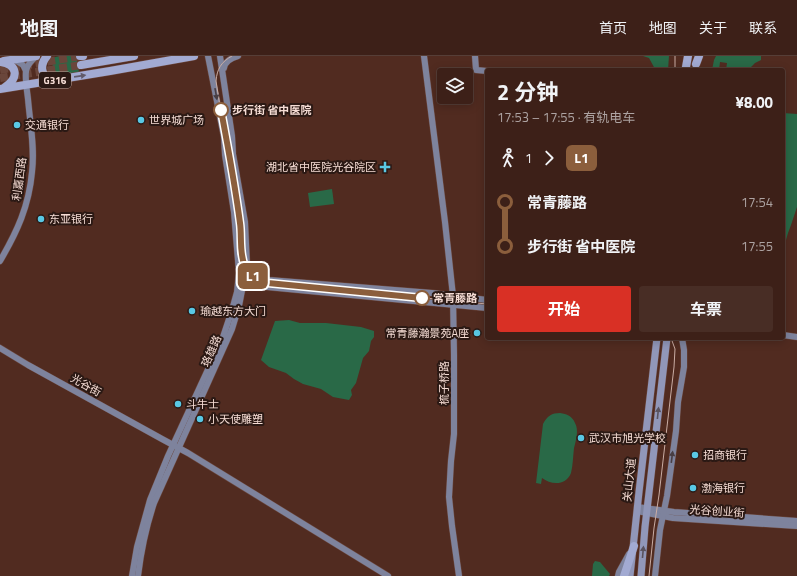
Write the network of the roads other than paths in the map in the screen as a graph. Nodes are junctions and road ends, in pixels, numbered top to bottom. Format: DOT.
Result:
graph roads {
  1 [pos="37,56"];
  2 [pos="47,56"];
  3 [pos="134,56"];
  4 [pos="194,56"];
  5 [pos="208,56"];
  6 [pos="220,56"];
  7 [pos="238,56"];
  8 [pos="424,56"];
  9 [pos="475,56"];
  10 [pos="687,56"];
  11 [pos="15,60"];
  12 [pos="1,62"];
  13 [pos="81,65"];
  14 [pos="686,68"];
  15 [pos="485,70"];
  16 [pos="26,71"];
  17 [pos="223,76"];
  18 [pos="51,80"];
  19 [pos="27,84"];
  20 [pos="1,89"];
  21 [pos="0,261"];
  22 [pos="241,279"];
  23 [pos="453,296"];
  24 [pos="485,300"];
  25 [pos="453,306"];
  26 [pos="485,308"];
  27 [pos="785,335"];
  28 [pos="797,337"];
  29 [pos="657,340"];
  30 [pos="667,340"];
  31 [pos="682,340"];
  32 [pos="0,348"];
  33 [pos="176,447"];
  34 [pos="451,461"];
  35 [pos="637,509"];
  36 [pos="647,511"];
  37 [pos="664,513"];
  38 [pos="797,521"];
  39 [pos="797,526"];
  40 [pos="634,546"];
  41 [pos="132,576"];
  42 [pos="138,576"];
  43 [pos="382,576"];
  44 [pos="388,576"];
  45 [pos="459,576"];
  46 [pos="463,576"];
  47 [pos="618,576"];
  48 [pos="624,576"];
  49 [pos="630,576"];
  50 [pos="641,576"];
  51 [pos="655,576"];
  1 -- 11 [label="highway, G316"];
  1 -- 16 [label="street"];
  2 -- 18 [label="highway"];
  3 -- 13 [label="highway"];
  18 -- 4 [label="highway, G316, one-way"];
  5 -- 22 [label="street, one-way"];
  6 -- 17 [label="street, 珞雄路"];
  7 -- 17 [label="street"];
  8 -- 23 [label="street"];
  9 -- 15 [label="street"];
  10 -- 14 [label="highway"];
  11 -- 12 [label="highway, G316"];
  11 -- 16 [label="street"];
  12 -- 20 [label="highway"];
  16 -- 19 [label="street, 利嘉西路"];
  17 -- 22 [label="street, 珞雄路"];
  18 -- 19 [label="highway, G316"];
  19 -- 20 [label="highway, G316"];
  19 -- 21 [label="street, 利嘉西路"];
  22 -- 23 [label="street"];
  22 -- 25 [label="street"];
  22 -- 33 [label="street, 珞雄路"];
  22 -- 33 [label="street, 珞雄路"];
  23 -- 24 [label="street"];
  23 -- 25 [label="street"];
  25 -- 26 [label="street"];
  25 -- 34 [label="street, 梳子桥路"];
  27 -- 28 [label="street"];
  29 -- 35 [label="main road, 关山大道"];
  36 -- 30 [label="main road, 关山大道, one-way"];
  37 -- 31 [label="street, one-way"];
  32 -- 33 [label="street, 光谷街"];
  33 -- 41 [label="street, 珞雄路"];
  33 -- 42 [label="street, 珞雄路"];
  33 -- 43 [label="street"];
  33 -- 44 [label="street"];
  34 -- 45 [label="street, 梳子桥路"];
  34 -- 46 [label="street, 梳子桥路"];
  35 -- 36 [label="street, 光谷创业街"];
  35 -- 40 [label="main road, 关山大道"];
  36 -- 37 [label="street, 光谷创业街"];
  50 -- 36 [label="main road, 关山大道, one-way"];
  37 -- 38 [label="street, 光谷创业街"];
  37 -- 39 [label="street, 光谷创业街"];
  37 -- 51 [label="street"];
  40 -- 47 [label="street"];
  40 -- 48 [label="highway"];
  40 -- 49 [label="main road, 关山大道"];
}
